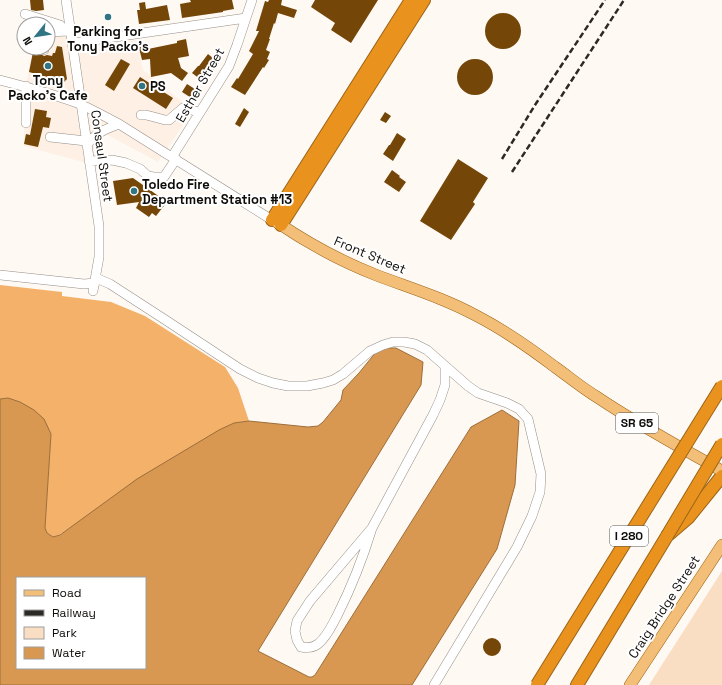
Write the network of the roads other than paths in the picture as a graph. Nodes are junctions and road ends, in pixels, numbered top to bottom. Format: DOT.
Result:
graph roads {
  1 [pos="66,0"];
  2 [pos="252,0"];
  3 [pos="411,0"];
  4 [pos="424,0"];
  5 [pos="25,14"];
  6 [pos="246,18"];
  7 [pos="68,31"];
  8 [pos="56,32"];
  9 [pos="73,43"];
  10 [pos="0,80"];
  11 [pos="26,86"];
  12 [pos="81,105"];
  13 [pos="199,112"];
  14 [pos="141,115"];
  15 [pos="26,123"];
  16 [pos="119,124"];
  17 [pos="50,137"];
  18 [pos="86,143"];
  19 [pos="174,158"];
  20 [pos="89,161"];
  21 [pos="276,222"];
  22 [pos="0,275"];
  23 [pos="94,284"];
  24 [pos="445,366"];
  25 [pos="722,386"];
  26 [pos="722,444"];
  27 [pos="722,471"];
  28 [pos="722,476"];
  29 [pos="372,528"];
  30 [pos="667,536"];
  31 [pos="722,545"];
  32 [pos="435,684"];
  33 [pos="537,685"];
  34 [pos="577,685"];
  35 [pos="630,685"];
  1 -- 7 [label="street, Consaul Street"];
  2 -- 6 [label="street, Esther Street"];
  3 -- 21 [label="highway"];
  4 -- 21 [label="highway"];
  5 -- 7 [label="street"];
  6 -- 9 [label="street"];
  6 -- 13 [label="street, Esther Street"];
  7 -- 8 [label="street"];
  7 -- 9 [label="street, Consaul Street"];
  9 -- 12 [label="street, Consaul Street"];
  10 -- 11 [label="street, Front Street"];
  11 -- 12 [label="street, Front Street"];
  11 -- 15 [label="street"];
  12 -- 16 [label="street, Front Street"];
  12 -- 18 [label="street, Consaul Street"];
  13 -- 14 [label="street"];
  13 -- 19 [label="street, Esther Street"];
  16 -- 18 [label="street"];
  16 -- 19 [label="street, Front Street"];
  17 -- 18 [label="street"];
  18 -- 20 [label="street, Consaul Street"];
  19 -- 20 [label="street, Esther Street"];
  19 -- 21 [label="street, Front Street"];
  20 -- 23 [label="street, Consaul Street"];
  21 -- 27 [label="main road, Front Street / SR 65"];
  22 -- 23 [label="street"];
  23 -- 24 [label="street"];
  24 -- 29 [label="street"];
  24 -- 32 [label="street"];
  25 -- 33 [label="highway, I 280, bridge"];
  26 -- 30 [label="highway, I 280, bridge"];
  28 -- 30 [label="highway"];
  29 -- 29 [label="street"];
  30 -- 34 [label="highway, I 280"];
  31 -- 35 [label="main road, Craig Bridge Street"];
}
